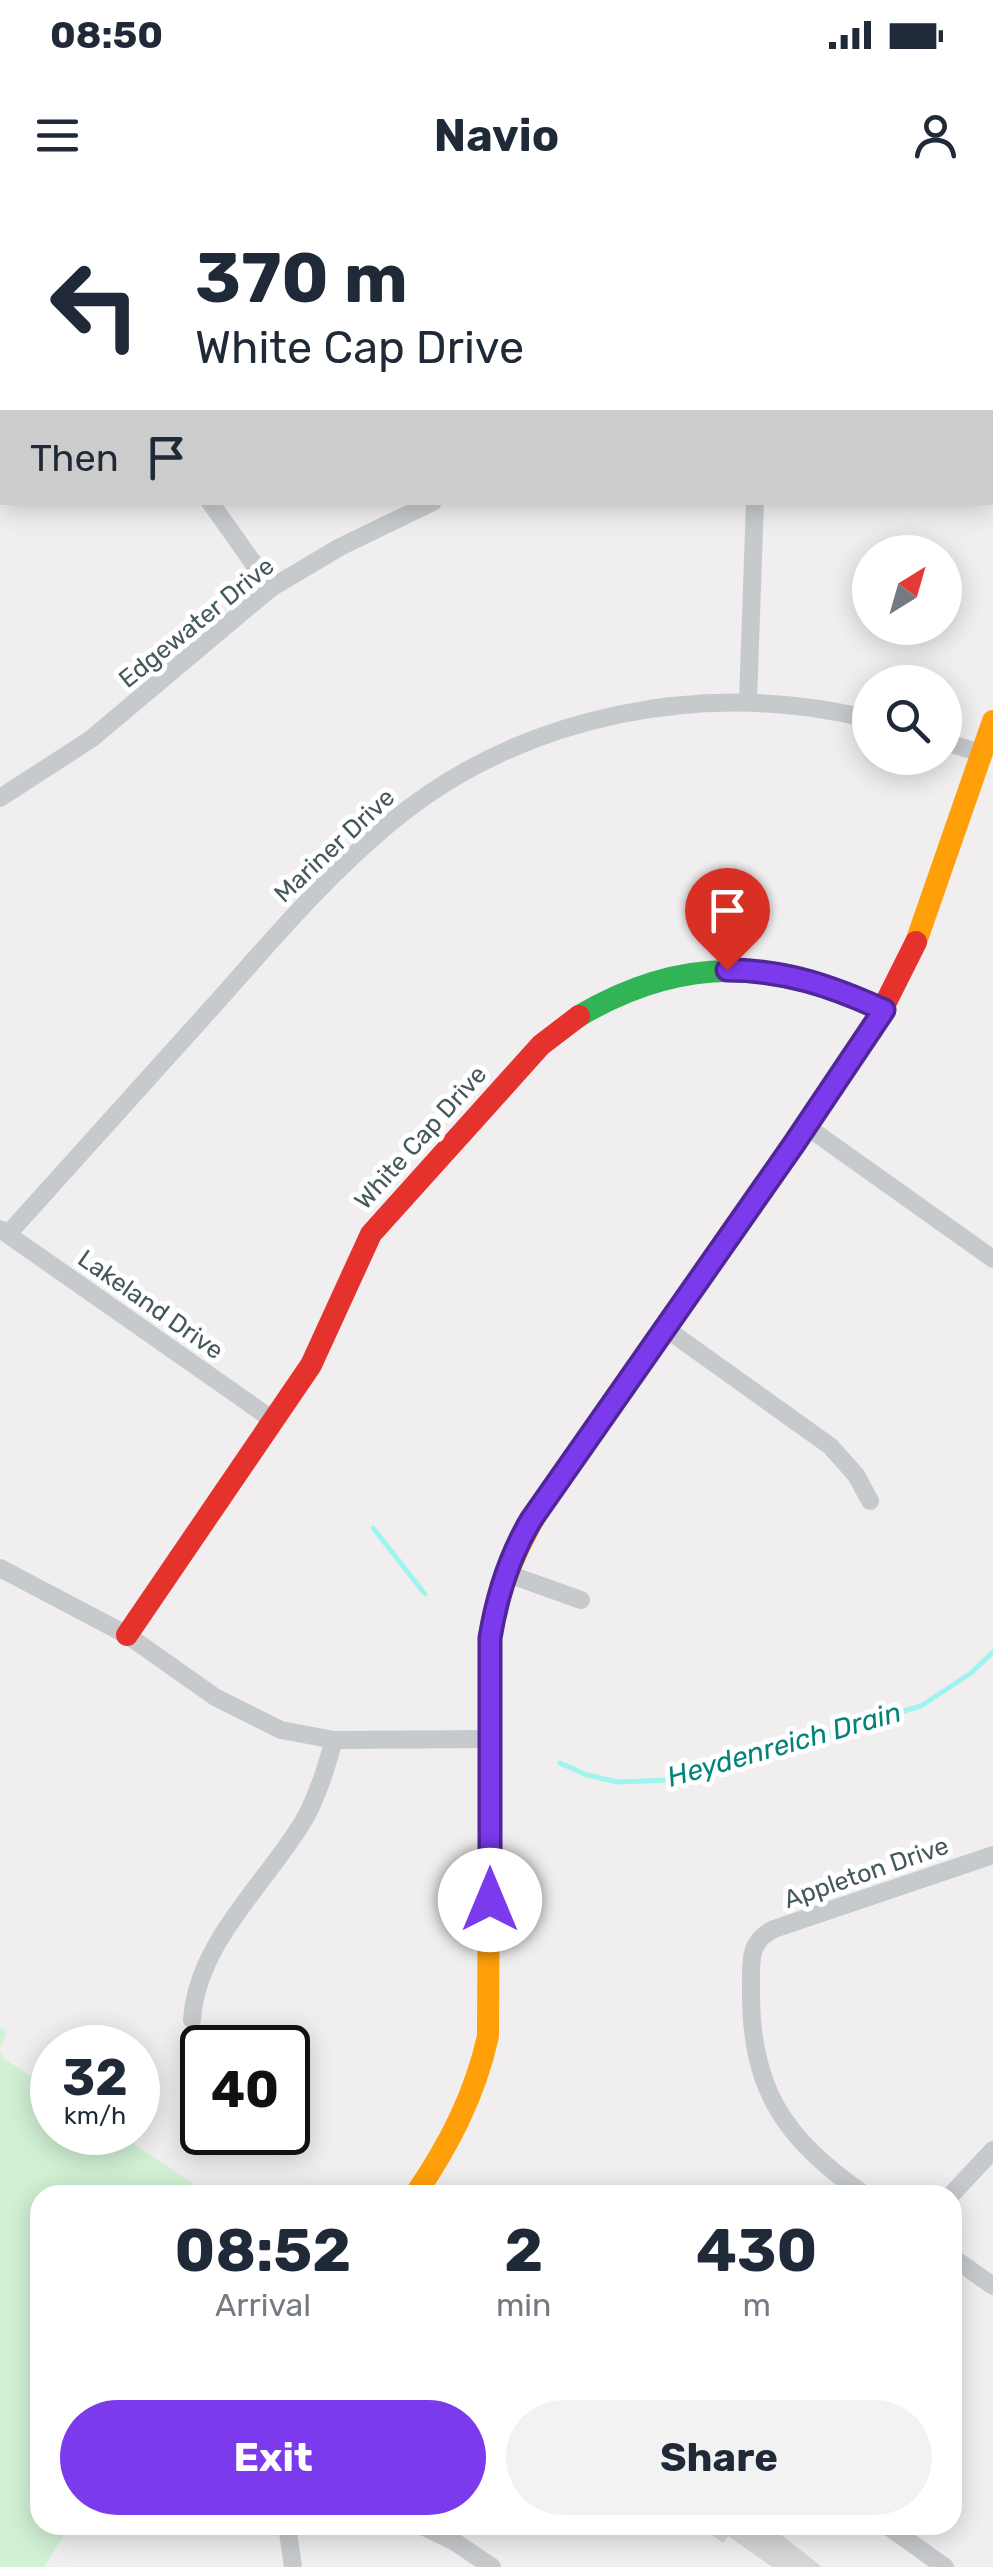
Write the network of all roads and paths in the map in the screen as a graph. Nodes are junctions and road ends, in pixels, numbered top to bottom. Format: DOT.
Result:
graph roads {
  1 [pos="212,505"];
  2 [pos="428,505"];
  3 [pos="755,505"];
  4 [pos="271,588"];
  5 [pos="748,701"];
  6 [pos="852,714"];
  7 [pos="993,720"];
  8 [pos="962,747"];
  9 [pos="981,753"];
  10 [pos="0,798"];
  11 [pos="884,1010"];
  12 [pos="806,1126"];
  13 [pos="4,1232"];
  14 [pos="993,1259"];
  15 [pos="665,1328"];
  16 [pos="273,1420"];
  17 [pos="870,1501"];
  18 [pos="0,1568"];
  19 [pos="506,1572"];
  20 [pos="581,1600"];
  21 [pos="127,1635"];
  22 [pos="490,1739"];
  23 [pos="334,1740"];
  24 [pos="993,1855"];
  25 [pos="192,2020"];
  26 [pos="993,2150"];
  27 [pos="423,2185"];
  28 [pos="851,2185"];
  29 [pos="960,2185"];
  30 [pos="962,2264"];
  31 [pos="993,2286"];
  32 [pos="287,2535"];
  33 [pos="441,2535"];
  34 [pos="900,2535"];
  35 [pos="292,2567"];
  36 [pos="492,2567"];
  37 [pos="946,2567"];
  1 -- 4 [label="street"];
  2 -- 4 [label="street, Edgewater Drive"];
  3 -- 5 [label="street"];
  4 -- 10 [label="street, Edgewater Drive"];
  5 -- 6 [label="street, Mariner Drive"];
  5 -- 13 [label="street, Mariner Drive"];
  7 -- 9 [label="street"];
  8 -- 9 [label="street"];
  9 -- 11 [label="street"];
  11 -- 12 [label="street"];
  11 -- 16 [label="street, White Cap Drive"];
  12 -- 14 [label="street"];
  12 -- 15 [label="street"];
  13 -- 16 [label="street, Lakeland Drive"];
  15 -- 17 [label="street"];
  15 -- 19 [label="street"];
  16 -- 21 [label="street, White Cap Drive"];
  18 -- 21 [label="street"];
  19 -- 20 [label="street"];
  19 -- 22 [label="street"];
  21 -- 23 [label="street"];
  22 -- 23 [label="street"];
  22 -- 27 [label="street"];
  23 -- 25 [label="street"];
  24 -- 28 [label="street, Appleton Drive"];
  26 -- 29 [label="street"];
  30 -- 31 [label="street"];
  32 -- 35 [label="street"];
  33 -- 36 [label="street"];
  34 -- 37 [label="street"];
}
